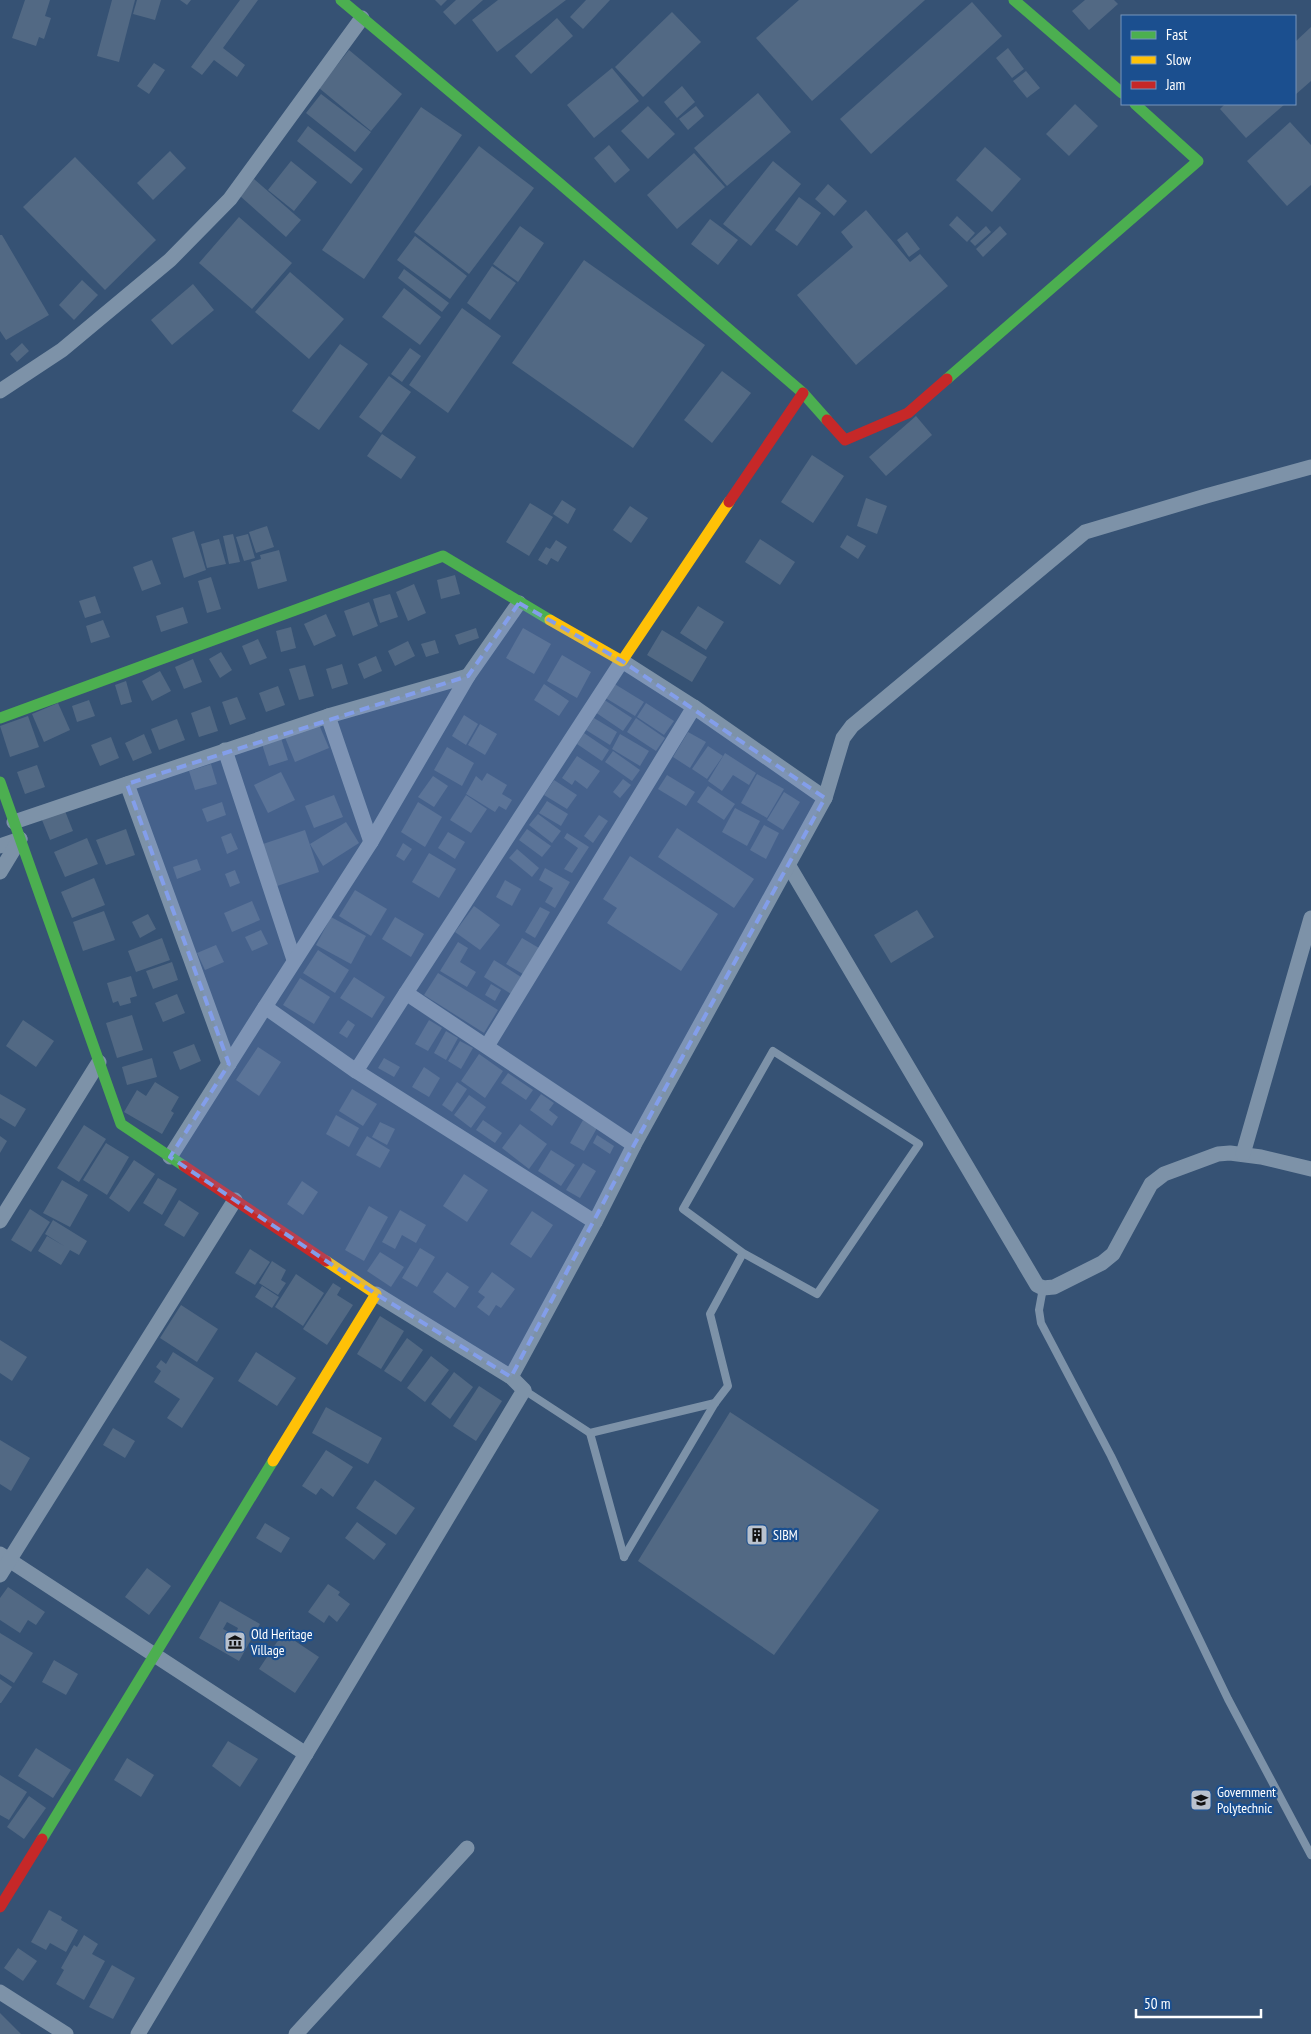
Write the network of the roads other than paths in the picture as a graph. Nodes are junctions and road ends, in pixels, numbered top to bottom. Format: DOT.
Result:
graph roads {
  1 [pos="341,0"];
  2 [pos="1014,0"];
  3 [pos="362,18"];
  4 [pos="1121,92"];
  5 [pos="1135,105"];
  6 [pos="0,391"];
  7 [pos="803,393"];
  8 [pos="1311,467"];
  9 [pos="519,603"];
  10 [pos="622,661"];
  11 [pos="468,676"];
  12 [pos="694,707"];
  13 [pos="328,716"];
  14 [pos="0,718"];
  15 [pos="224,750"];
  16 [pos="0,782"];
  17 [pos="127,784"];
  18 [pos="825,798"];
  19 [pos="14,822"];
  20 [pos="20,839"];
  21 [pos="371,842"];
  22 [pos="0,846"];
  23 [pos="789,866"];
  24 [pos="0,872"];
  25 [pos="1311,918"];
  26 [pos="294,960"];
  27 [pos="406,993"];
  28 [pos="265,1007"];
  29 [pos="487,1046"];
  30 [pos="99,1062"];
  31 [pos="229,1064"];
  32 [pos="356,1071"];
  33 [pos="634,1144"];
  34 [pos="1244,1154"];
  35 [pos="170,1157"];
  36 [pos="1311,1168"];
  37 [pos="235,1200"];
  38 [pos="0,1221"];
  39 [pos="595,1222"];
  40 [pos="743,1253"];
  41 [pos="1043,1288"];
  42 [pos="376,1294"];
  43 [pos="511,1377"];
  44 [pos="524,1390"];
  45 [pos="715,1403"];
  46 [pos="590,1433"];
  47 [pos="5,1557"];
  48 [pos="0,1575"];
  49 [pos="154,1655"];
  50 [pos="306,1754"];
  51 [pos="467,1848"];
  52 [pos="1311,1856"];
  53 [pos="0,1907"];
  54 [pos="0,1992"];
  55 [pos="66,2034"];
  56 [pos="138,2034"];
  57 [pos="296,2034"];
  1 -- 3 [label="street"];
  2 -- 4 [label="street"];
  3 -- 6 [label="street"];
  3 -- 7 [label="street"];
  5 -- 7 [label="street"];
  7 -- 10 [label="street"];
  8 -- 18 [label="street"];
  9 -- 10 [label="street"];
  9 -- 11 [label="street"];
  9 -- 14 [label="street"];
  10 -- 12 [label="street"];
  10 -- 27 [label="street"];
  11 -- 13 [label="street"];
  11 -- 21 [label="street"];
  12 -- 18 [label="street"];
  12 -- 29 [label="street"];
  13 -- 15 [label="street"];
  13 -- 21 [label="street"];
  15 -- 17 [label="street"];
  15 -- 26 [label="street"];
  16 -- 19 [label="street"];
  17 -- 19 [label="street"];
  17 -- 31 [label="street"];
  18 -- 23 [label="street"];
  19 -- 20 [label="street"];
  20 -- 22 [label="street"];
  20 -- 24 [label="street"];
  20 -- 30 [label="street"];
  21 -- 26 [label="street"];
  23 -- 33 [label="street"];
  23 -- 41 [label="street"];
  25 -- 34 [label="street"];
  26 -- 28 [label="street"];
  27 -- 29 [label="street"];
  27 -- 32 [label="street"];
  28 -- 31 [label="street"];
  28 -- 32 [label="street"];
  29 -- 33 [label="street"];
  30 -- 35 [label="street"];
  30 -- 38 [label="street"];
  31 -- 35 [label="street"];
  32 -- 39 [label="street"];
  33 -- 39 [label="street"];
  34 -- 36 [label="street"];
  34 -- 41 [label="street"];
  35 -- 37 [label="street"];
  37 -- 42 [label="street"];
  37 -- 47 [label="street"];
  39 -- 43 [label="street"];
  40 -- 40 [label="lane"];
  40 -- 45 [label="lane"];
  41 -- 52 [label="lane"];
  42 -- 43 [label="street"];
  42 -- 49 [label="street"];
  43 -- 44 [label="street"];
  44 -- 46 [label="lane"];
  44 -- 50 [label="street"];
  45 -- 46 [label="lane"];
  45 -- 46 [label="lane"];
  47 -- 48 [label="street"];
  47 -- 49 [label="street"];
  49 -- 50 [label="street"];
  49 -- 53 [label="street"];
  50 -- 56 [label="street"];
  51 -- 57 [label="street"];
  54 -- 55 [label="street"];
}
